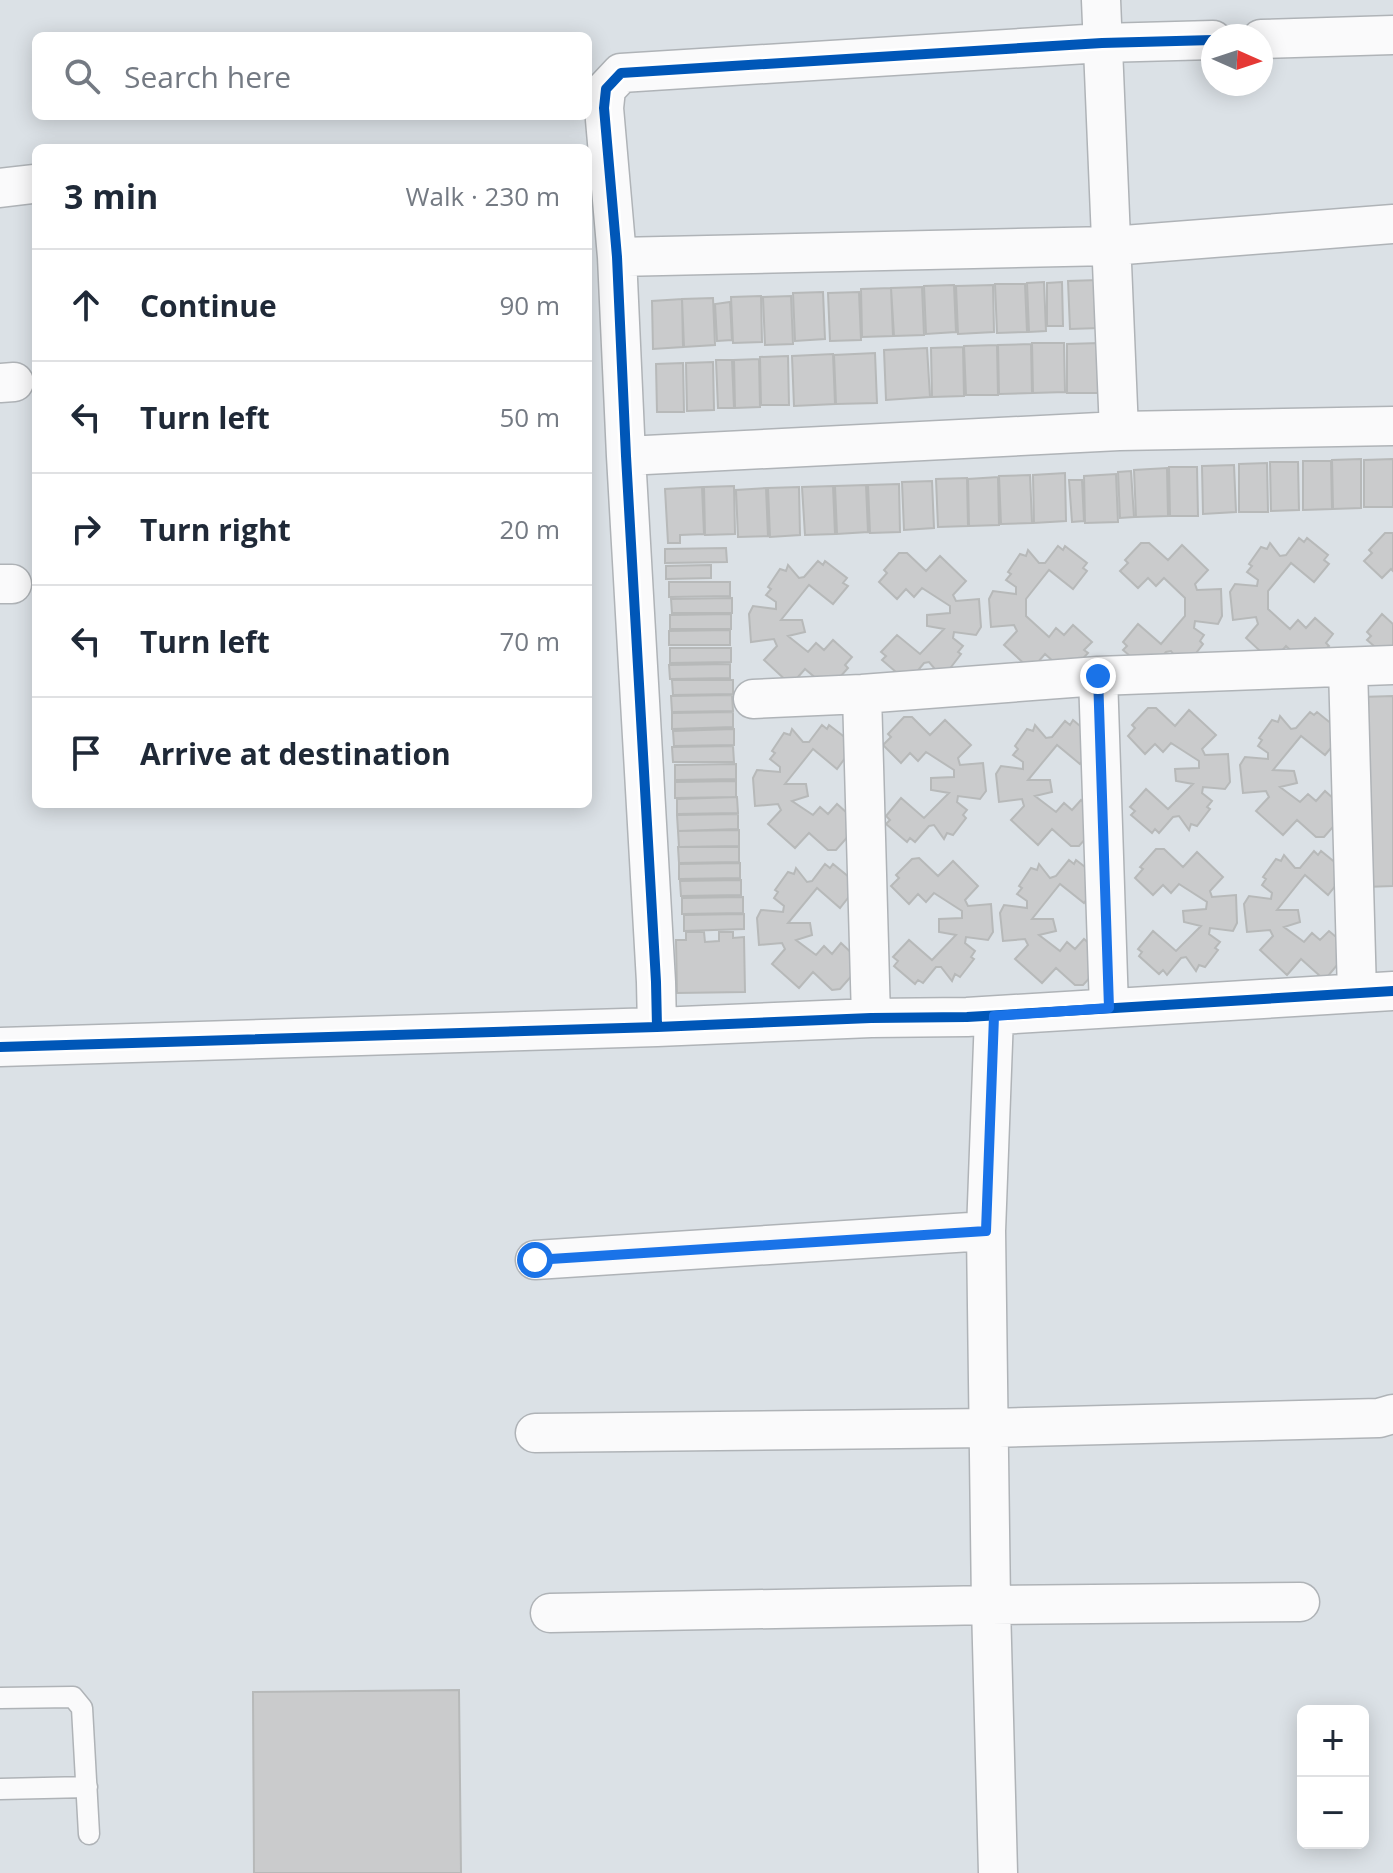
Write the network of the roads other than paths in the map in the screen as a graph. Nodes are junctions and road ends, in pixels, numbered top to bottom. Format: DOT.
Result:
graph roads {
  1 [pos="1101,0"];
  2 [pos="1393,35"];
  3 [pos="1273,39"];
  4 [pos="1201,40"];
  5 [pos="1102,43"];
  6 [pos="1393,224"];
  7 [pos="1111,246"];
  8 [pos="617,257"];
  9 [pos="1393,426"];
  10 [pos="1119,431"];
  11 [pos="626,456"];
  12 [pos="1393,665"];
  13 [pos="1348,667"];
  14 [pos="1098,676"];
  15 [pos="862,694"];
  16 [pos="753,699"];
  17 [pos="1375,992"];
  18 [pos="1109,1008"];
  19 [pos="994,1016"];
  20 [pos="871,1018"];
  21 [pos="657,1027"];
  22 [pos="0,1047"];
  23 [pos="986,1231"];
  24 [pos="535,1260"];
  25 [pos="1393,1414"];
  26 [pos="990,1428"];
  27 [pos="535,1433"];
  28 [pos="1300,1602"];
  29 [pos="991,1605"];
  30 [pos="550,1613"];
  31 [pos="0,1698"];
  32 [pos="87,1787"];
  33 [pos="0,1789"];
  34 [pos="89,1834"];
  35 [pos="998,1873"];
  1 -- 5 [label="street"];
  2 -- 3 [label="street"];
  4 -- 5 [label="street"];
  5 -- 7 [label="street"];
  5 -- 8 [label="street"];
  6 -- 7 [label="street"];
  7 -- 8 [label="street"];
  7 -- 10 [label="street"];
  8 -- 11 [label="street"];
  9 -- 10 [label="street"];
  10 -- 11 [label="street"];
  11 -- 21 [label="street"];
  12 -- 13 [label="street"];
  13 -- 14 [label="street"];
  13 -- 17 [label="street"];
  14 -- 15 [label="street"];
  14 -- 18 [label="street"];
  15 -- 16 [label="street"];
  15 -- 20 [label="street"];
  17 -- 18 [label="street"];
  18 -- 19 [label="street"];
  19 -- 20 [label="street"];
  19 -- 23 [label="street"];
  20 -- 21 [label="street"];
  21 -- 22 [label="street"];
  23 -- 24 [label="street"];
  23 -- 26 [label="street"];
  25 -- 26 [label="street"];
  26 -- 27 [label="street"];
  26 -- 29 [label="street"];
  28 -- 29 [label="street"];
  29 -- 30 [label="street"];
  29 -- 35 [label="street"];
  31 -- 32 [label="lane"];
  32 -- 33 [label="lane"];
  32 -- 34 [label="lane"];
}
